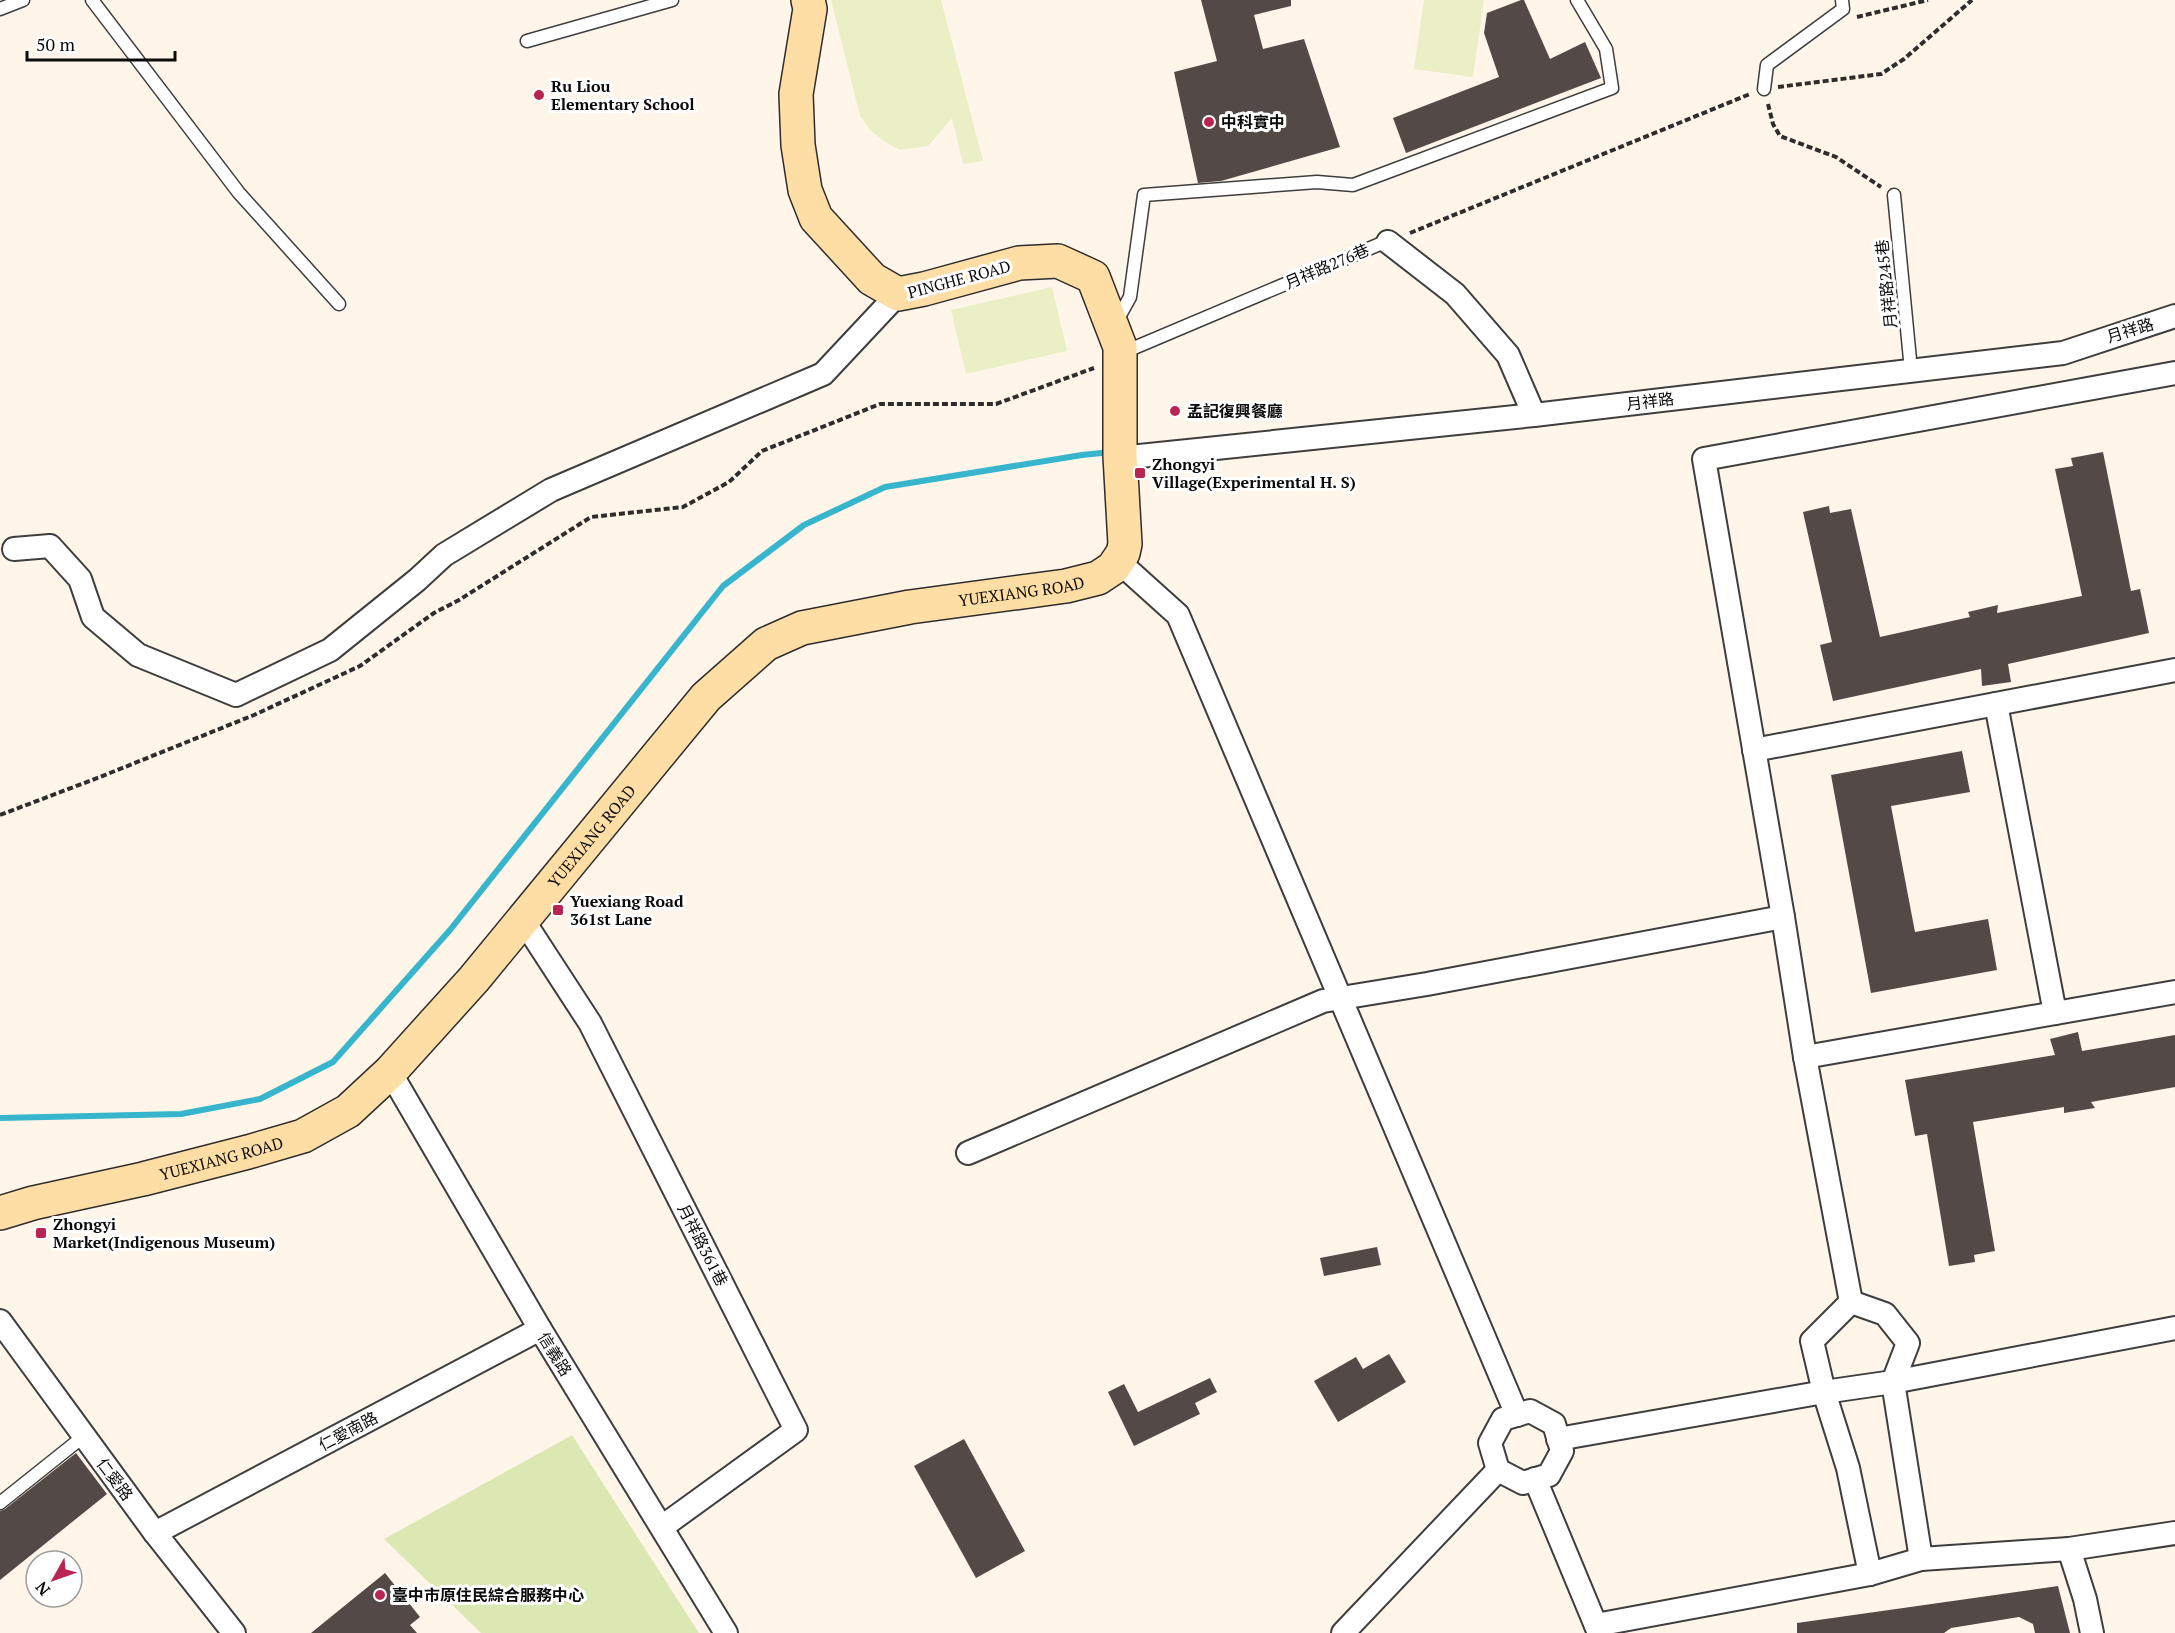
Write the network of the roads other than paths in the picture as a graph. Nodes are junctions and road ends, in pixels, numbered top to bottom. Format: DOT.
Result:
graph roads {
  1 [pos="23,0"];
  2 [pos="93,0"];
  3 [pos="672,0"];
  4 [pos="808,0"];
  5 [pos="1577,0"];
  6 [pos="1842,0"];
  7 [pos="0,9"];
  8 [pos="527,41"];
  9 [pos="1764,89"];
  10 [pos="1894,195"];
  11 [pos="1388,242"];
  12 [pos="898,294"];
  13 [pos="339,304"];
  14 [pos="2175,316"];
  15 [pos="1116,341"];
  16 [pos="1911,370"];
  17 [pos="2175,373"];
  18 [pos="1532,410"];
  19 [pos="1120,452"];
  20 [pos="14,549"];
  21 [pos="1118,561"];
  22 [pos="2175,670"];
  23 [pos="1996,704"];
  24 [pos="1754,750"];
  25 [pos="1783,917"];
  26 [pos="523,920"];
  27 [pos="2175,992"];
  28 [pos="1339,998"];
  29 [pos="2055,1013"];
  30 [pos="1805,1057"];
  31 [pos="390,1072"];
  32 [pos="968,1153"];
  33 [pos="0,1213"];
  34 [pos="1851,1302"];
  35 [pos="0,1321"];
  36 [pos="2175,1328"];
  37 [pos="540,1329"];
  38 [pos="1893,1382"];
  39 [pos="1824,1392"];
  40 [pos="1517,1415"];
  41 [pos="84,1437"];
  42 [pos="1558,1439"];
  43 [pos="1498,1470"];
  44 [pos="1535,1479"];
  45 [pos="0,1503"];
  46 [pos="662,1527"];
  47 [pos="155,1533"];
  48 [pos="2175,1533"];
  49 [pos="2069,1549"];
  50 [pos="1921,1559"];
  51 [pos="1870,1574"];
  52 [pos="1597,1629"];
  53 [pos="234,1633"];
  54 [pos="726,1633"];
  55 [pos="1343,1633"];
  56 [pos="2092,1633"];
  1 -- 7 [label="lane"];
  2 -- 13 [label="lane"];
  3 -- 8 [label="lane"];
  4 -- 12 [label="street, PINGHE ROAD"];
  5 -- 15 [label="lane"];
  6 -- 9 [label="lane"];
  10 -- 16 [label="lane, 月祥路245巷"];
  11 -- 15 [label="lane, 月祥路276巷"];
  11 -- 18 [label="street, 月祥路276巷"];
  12 -- 15 [label="street, PINGHE ROAD"];
  12 -- 20 [label="street"];
  14 -- 16 [label="street, 月祥路"];
  15 -- 19 [label="street, PINGHE ROAD"];
  16 -- 18 [label="street, 月祥路"];
  17 -- 24 [label="street"];
  18 -- 19 [label="street, 月祥路"];
  19 -- 21 [label="street"];
  21 -- 26 [label="street, YUEXIANG ROAD"];
  21 -- 28 [label="street"];
  22 -- 23 [label="street"];
  23 -- 24 [label="street"];
  23 -- 29 [label="street"];
  24 -- 25 [label="street"];
  25 -- 28 [label="street"];
  25 -- 30 [label="street"];
  26 -- 31 [label="street, YUEXIANG ROAD"];
  26 -- 46 [label="street, 月祥路361巷"];
  27 -- 29 [label="street"];
  28 -- 32 [label="street"];
  28 -- 40 [label="street"];
  29 -- 30 [label="street"];
  30 -- 34 [label="street"];
  31 -- 33 [label="street, YUEXIANG ROAD"];
  31 -- 37 [label="street, 信義路"];
  34 -- 38 [label="street"];
  34 -- 39 [label="street"];
  35 -- 41 [label="street, 仁愛路"];
  36 -- 38 [label="street"];
  37 -- 46 [label="street, 信義路"];
  37 -- 47 [label="street, 仁愛南路"];
  38 -- 39 [label="street"];
  38 -- 50 [label="street"];
  39 -- 42 [label="street"];
  39 -- 51 [label="street"];
  40 -- 42 [label="street"];
  40 -- 43 [label="street"];
  41 -- 45 [label="lane"];
  41 -- 47 [label="street, 仁愛路"];
  42 -- 44 [label="street"];
  43 -- 44 [label="street"];
  43 -- 55 [label="street"];
  44 -- 52 [label="street"];
  46 -- 54 [label="street, 信義路"];
  47 -- 53 [label="street, 仁愛路"];
  48 -- 49 [label="street"];
  49 -- 50 [label="street"];
  49 -- 56 [label="street"];
  50 -- 51 [label="street"];
  51 -- 52 [label="street"];
}
